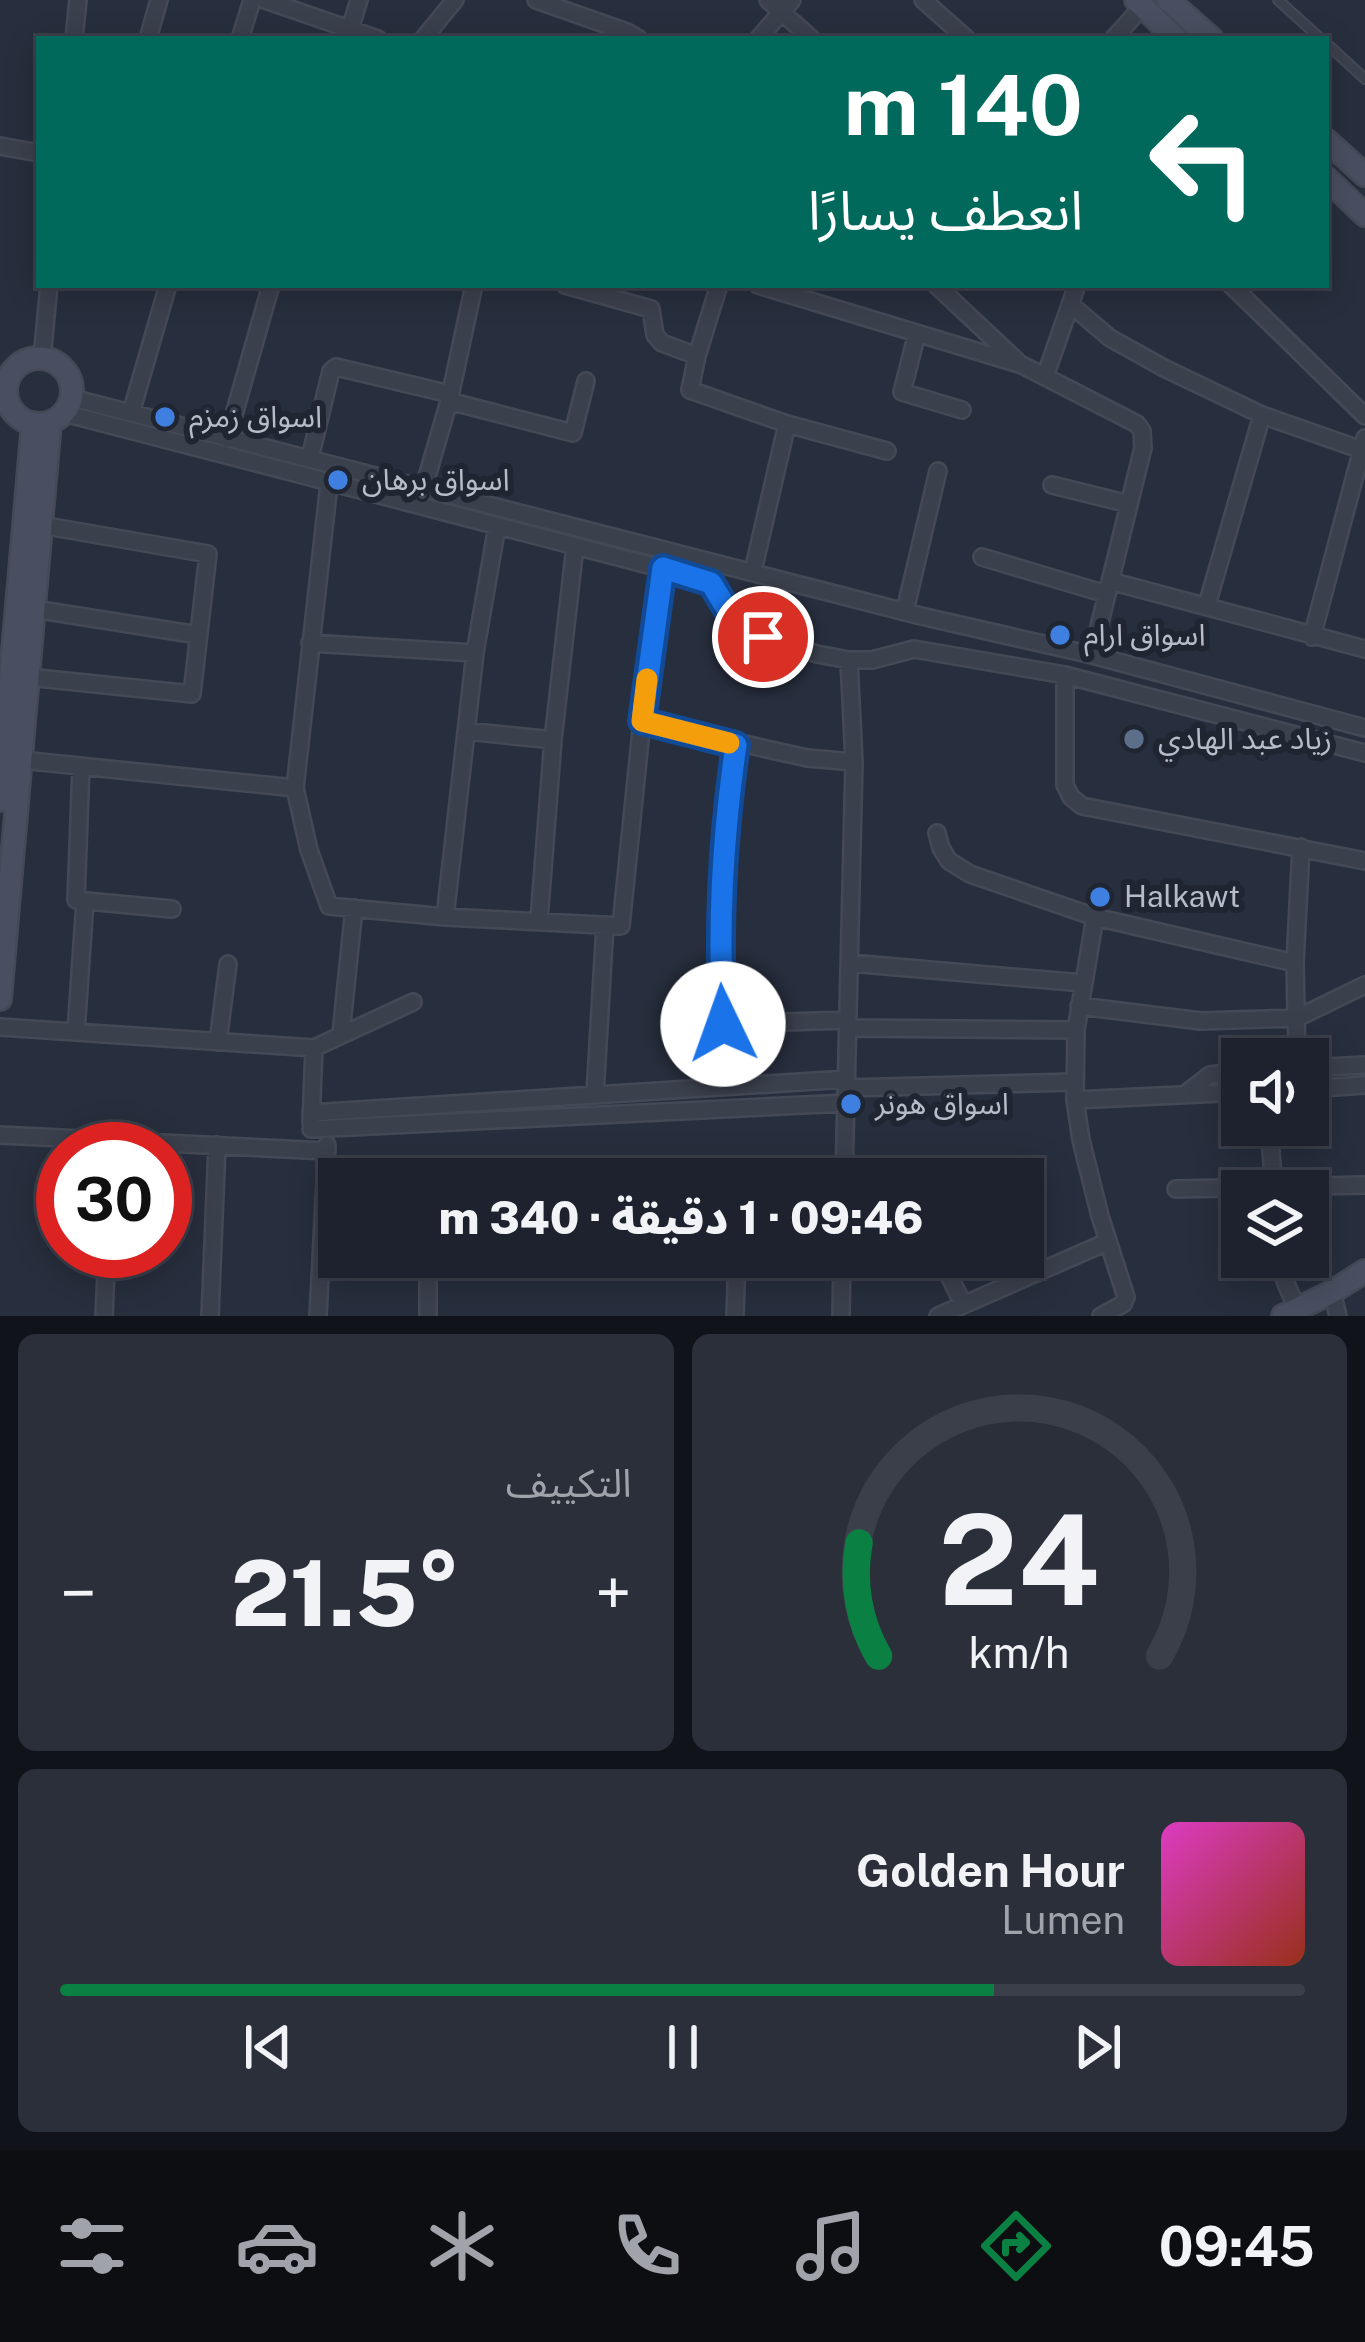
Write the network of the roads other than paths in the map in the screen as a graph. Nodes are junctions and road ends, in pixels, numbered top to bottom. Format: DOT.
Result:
graph roads {
  1 [pos="78,0"];
  2 [pos="160,0"];
  3 [pos="252,0"];
  4 [pos="265,0"];
  5 [pos="359,0"];
  6 [pos="454,0"];
  7 [pos="536,0"];
  8 [pos="769,0"];
  9 [pos="923,0"];
  10 [pos="1168,0"];
  11 [pos="1278,0"];
  12 [pos="1139,3"];
  13 [pos="574,6"];
  14 [pos="787,6"];
  15 [pos="348,33"];
  16 [pos="74,36"];
  17 [pos="149,36"];
  18 [pos="241,36"];
  19 [pos="425,36"];
  20 [pos="634,36"];
  21 [pos="761,36"];
  22 [pos="810,36"];
  23 [pos="964,36"];
  24 [pos="1115,36"];
  25 [pos="1173,36"];
  26 [pos="1209,36"];
  27 [pos="1318,36"];
  28 [pos="1329,46"];
  29 [pos="1365,79"];
  30 [pos="1329,143"];
  31 [pos="0,146"];
  32 [pos="36,152"];
  33 [pos="1365,175"];
  34 [pos="1329,181"];
  35 [pos="1365,215"];
  36 [pos="49,288"];
  37 [pos="167,288"];
  38 [pos="271,288"];
  39 [pos="473,288"];
  40 [pos="576,288"];
  41 [pos="718,288"];
  42 [pos="768,288"];
  43 [pos="939,288"];
  44 [pos="1076,288"];
  45 [pos="1234,288"];
  46 [pos="1070,304"];
  47 [pos="917,333"];
  48 [pos="697,356"];
  49 [pos="42,358"];
  50 [pos="1022,365"];
  51 [pos="1046,377"];
  52 [pos="586,381"];
  53 [pos="3,388"];
  54 [pos="450,397"];
  55 [pos="962,410"];
  56 [pos="131,413"];
  57 [pos="55,414"];
  58 [pos="1262,415"];
  59 [pos="1365,416"];
  60 [pos="787,424"];
  61 [pos="227,440"];
  62 [pos="1363,444"];
  63 [pos="887,451"];
  64 [pos="310,458"];
  65 [pos="938,471"];
  66 [pos="329,484"];
  67 [pos="1052,484"];
  68 [pos="424,487"];
  69 [pos="1129,504"];
  70 [pos="41,525"];
  71 [pos="497,526"];
  72 [pos="575,547"];
  73 [pos="982,557"];
  74 [pos="724,564"];
  75 [pos="663,568"];
  76 [pos="753,571"];
  77 [pos="1108,588"];
  78 [pos="716,589"];
  79 [pos="1207,605"];
  80 [pos="34,609"];
  81 [pos="913,614"];
  82 [pos="198,635"];
  83 [pos="1312,637"];
  84 [pos="310,643"];
  85 [pos="914,649"];
  86 [pos="1365,650"];
  87 [pos="475,653"];
  88 [pos="1092,655"];
  89 [pos="849,660"];
  90 [pos="1065,676"];
  91 [pos="28,677"];
  92 [pos="4,702"];
  93 [pos="642,721"];
  94 [pos="1365,728"];
  95 [pos="466,731"];
  96 [pos="553,740"];
  97 [pos="736,745"];
  98 [pos="1365,753"];
  99 [pos="21,760"];
  100 [pos="854,762"];
  101 [pos="82,766"];
  102 [pos="295,788"];
  103 [pos="0,800"];
  104 [pos="937,833"];
  105 [pos="1301,847"];
  106 [pos="1365,861"];
  107 [pos="85,901"];
  108 [pos="354,908"];
  109 [pos="172,909"];
  110 [pos="445,917"];
  111 [pos="1095,917"];
  112 [pos="538,920"];
  113 [pos="605,925"];
  114 [pos="850,963"];
  115 [pos="1295,963"];
  116 [pos="228,964"];
  117 [pos="1083,983"];
  118 [pos="1365,985"];
  119 [pos="0,999"];
  120 [pos="412,1002"];
  121 [pos="1079,1006"];
  122 [pos="1297,1018"];
  123 [pos="848,1024"];
  124 [pos="0,1027"];
  125 [pos="1076,1030"];
  126 [pos="76,1032"];
  127 [pos="341,1034"];
  128 [pos="1297,1038"];
  129 [pos="218,1042"];
  130 [pos="314,1048"];
  131 [pos="1360,1066"];
  132 [pos="1329,1067"];
  133 [pos="1221,1074"];
  134 [pos="1074,1082"];
  135 [pos="1360,1086"];
  136 [pos="1329,1087"];
  137 [pos="846,1090"];
  138 [pos="1221,1093"];
  139 [pos="595,1095"];
  140 [pos="1184,1095"];
  141 [pos="1075,1100"];
  142 [pos="316,1123"];
  143 [pos="0,1135"];
  144 [pos="36,1138"];
  145 [pos="192,1145"];
  146 [pos="217,1145"];
  147 [pos="318,1151"];
  148 [pos="319,1158"];
  149 [pos="844,1158"];
  150 [pos="1365,1185"];
  151 [pos="1329,1186"];
  152 [pos="1177,1189"];
  153 [pos="1221,1189"];
  154 [pos="1107,1242"];
  155 [pos="1365,1271"];
  156 [pos="106,1278"];
  157 [pos="323,1278"];
  158 [pos="428,1278"];
  159 [pos="736,1278"];
  160 [pos="842,1278"];
  161 [pos="950,1278"];
  162 [pos="1286,1278"];
  163 [pos="1332,1292"];
  164 [pos="963,1304"];
  165 [pos="1290,1313"];
  166 [pos="104,1316"];
  167 [pos="210,1316"];
  168 [pos="318,1316"];
  169 [pos="428,1316"];
  170 [pos="735,1316"];
  171 [pos="841,1316"];
  172 [pos="938,1316"];
  173 [pos="1101,1316"];
  174 [pos="1338,1316"];
  1 -- 16 [label="street"];
  2 -- 17 [label="street"];
  3 -- 18 [label="street"];
  4 -- 15 [label="street"];
  5 -- 15 [label="street"];
  6 -- 19 [label="street"];
  7 -- 13 [label="street"];
  8 -- 14 [label="street"];
  9 -- 23 [label="street"];
  10 -- 26 [label="street"];
  11 -- 27 [label="lane"];
  12 -- 24 [label="street"];
  12 -- 25 [label="street"];
  13 -- 20 [label="street"];
  14 -- 21 [label="street"];
  14 -- 22 [label="street"];
  28 -- 29 [label="lane"];
  30 -- 33 [label="street"];
  31 -- 32 [label="street"];
  34 -- 35 [label="street"];
  36 -- 49 [label="street"];
  37 -- 56 [label="street"];
  38 -- 61 [label="street"];
  39 -- 54 [label="street"];
  40 -- 48 [label="street"];
  41 -- 48 [label="street"];
  42 -- 47 [label="street"];
  43 -- 50 [label="street"];
  44 -- 46 [label="street"];
  45 -- 59 [label="street"];
  46 -- 51 [label="street"];
  46 -- 58 [label="street"];
  47 -- 50 [label="street"];
  47 -- 55 [label="street"];
  48 -- 60 [label="street"];
  49 -- 53 [label="street"];
  49 -- 57 [label="street"];
  50 -- 51 [label="street"];
  51 -- 69 [label="street"];
  52 -- 54 [label="street"];
  53 -- 57 [label="street"];
  54 -- 64 [label="street"];
  54 -- 68 [label="street"];
  56 -- 57 [label="street"];
  56 -- 61 [label="street"];
  57 -- 66 [label="street"];
  57 -- 70 [label="street"];
  57 -- 92 [label="street"];
  58 -- 62 [label="street"];
  58 -- 79 [label="street"];
  60 -- 63 [label="street"];
  60 -- 76 [label="street"];
  61 -- 64 [label="street"];
  62 -- 83 [label="street"];
  64 -- 68 [label="street"];
  65 -- 81 [label="street"];
  66 -- 71 [label="street"];
  66 -- 84 [label="street"];
  67 -- 69 [label="street"];
  68 -- 74 [label="street"];
  69 -- 77 [label="street"];
  70 -- 80 [label="street"];
  70 -- 82 [label="street"];
  71 -- 72 [label="street"];
  71 -- 87 [label="street"];
  72 -- 75 [label="street"];
  72 -- 96 [label="street"];
  73 -- 77 [label="street"];
  74 -- 76 [label="street"];
  74 -- 78 [label="street"];
  75 -- 78 [label="street"];
  75 -- 93 [label="street"];
  76 -- 81 [label="street"];
  77 -- 79 [label="street"];
  77 -- 88 [label="street"];
  78 -- 89 [label="street"];
  79 -- 83 [label="street"];
  80 -- 82 [label="street"];
  80 -- 91 [label="street"];
  81 -- 85 [label="street"];
  81 -- 88 [label="street"];
  82 -- 91 [label="street"];
  83 -- 86 [label="street"];
  84 -- 87 [label="street"];
  84 -- 102 [label="street"];
  85 -- 89 [label="street"];
  85 -- 90 [label="street"];
  87 -- 95 [label="street"];
  88 -- 94 [label="street"];
  89 -- 100 [label="street"];
  90 -- 98 [label="street"];
  90 -- 105 [label="street"];
  91 -- 99 [label="street"];
  92 -- 103 [label="street"];
  93 -- 97 [label="street"];
  93 -- 113 [label="street"];
  95 -- 96 [label="street"];
  95 -- 110 [label="street"];
  96 -- 112 [label="street"];
  97 -- 100 [label="street"];
  97 -- 123 [label="street"];
  99 -- 101 [label="street"];
  99 -- 119 [label="street"];
  100 -- 114 [label="street"];
  101 -- 102 [label="street"];
  101 -- 107 [label="street"];
  102 -- 108 [label="street"];
  104 -- 111 [label="street"];
  105 -- 106 [label="street"];
  105 -- 115 [label="street"];
  107 -- 109 [label="street"];
  107 -- 126 [label="street"];
  108 -- 110 [label="street"];
  108 -- 127 [label="street"];
  110 -- 112 [label="street"];
  111 -- 115 [label="street"];
  111 -- 117 [label="street"];
  112 -- 113 [label="street"];
  113 -- 139 [label="street"];
  114 -- 117 [label="street"];
  114 -- 123 [label="street"];
  115 -- 122 [label="street"];
  116 -- 129 [label="street"];
  117 -- 121 [label="street"];
  118 -- 122 [label="street"];
  120 -- 127 [label="street"];
  121 -- 122 [label="street"];
  121 -- 125 [label="street"];
  122 -- 128 [label="street"];
  123 -- 125 [label="street"];
  123 -- 137 [label="street"];
  124 -- 126 [label="street"];
  125 -- 134 [label="street"];
  126 -- 129 [label="street"];
  127 -- 130 [label="street"];
  129 -- 130 [label="street"];
  130 -- 142 [label="street"];
  131 -- 132 [label="street"];
  131 -- 135 [label="street"];
  133 -- 140 [label="street"];
  134 -- 137 [label="street"];
  134 -- 141 [label="street"];
  135 -- 136 [label="street"];
  137 -- 139 [label="street"];
  137 -- 142 [label="street"];
  137 -- 149 [label="street"];
  138 -- 140 [label="street"];
  139 -- 142 [label="street"];
  140 -- 141 [label="street"];
  141 -- 154 [label="street"];
  142 -- 147 [label="street"];
  143 -- 144 [label="street"];
  145 -- 146 [label="street"];
  146 -- 147 [label="street"];
  146 -- 167 [label="street"];
  147 -- 148 [label="street"];
  150 -- 151 [label="street"];
  152 -- 153 [label="street"];
  154 -- 164 [label="street"];
  154 -- 173 [label="street"];
  155 -- 163 [label="street"];
  156 -- 166 [label="street"];
  157 -- 168 [label="street"];
  158 -- 169 [label="street"];
  159 -- 170 [label="street"];
  160 -- 171 [label="street"];
  161 -- 164 [label="street"];
  162 -- 165 [label="street"];
  163 -- 165 [label="street"];
  163 -- 174 [label="street"];
  164 -- 172 [label="street"];
}
